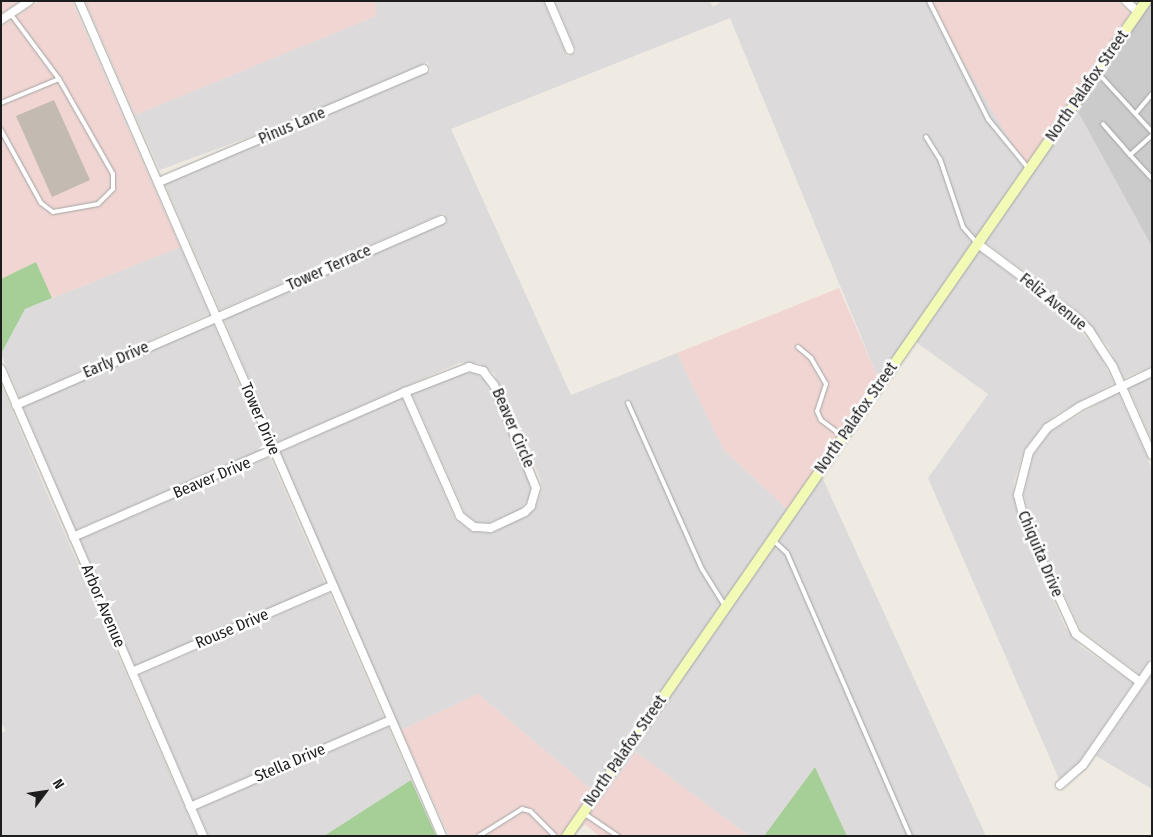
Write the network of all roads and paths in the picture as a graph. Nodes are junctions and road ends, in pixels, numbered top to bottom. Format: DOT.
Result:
graph roads {
  1 [pos="29,1"];
  2 [pos="79,1"];
  3 [pos="549,1"];
  4 [pos="929,1"];
  5 [pos="1126,1"];
  6 [pos="1146,1"];
  7 [pos="1138,12"];
  8 [pos="10,13"];
  9 [pos="1,20"];
  10 [pos="570,50"];
  11 [pos="424,69"];
  12 [pos="1097,72"];
  13 [pos="59,79"];
  14 [pos="1152,94"];
  15 [pos="1,103"];
  16 [pos="1136,113"];
  17 [pos="1104,124"];
  18 [pos="1,130"];
  19 [pos="1152,134"];
  20 [pos="926,137"];
  21 [pos="1130,155"];
  22 [pos="1029,170"];
  23 [pos="1152,179"];
  24 [pos="158,182"];
  25 [pos="441,220"];
  26 [pos="978,244"];
  27 [pos="216,317"];
  28 [pos="798,347"];
  29 [pos="1,369"];
  30 [pos="1152,372"];
  31 [pos="1121,385"];
  32 [pos="405,392"];
  33 [pos="628,403"];
  34 [pos="16,405"];
  35 [pos="843,437"];
  36 [pos="273,450"];
  37 [pos="1152,455"];
  38 [pos="73,537"];
  39 [pos="772,540"];
  40 [pos="332,586"];
  41 [pos="725,607"];
  42 [pos="1152,665"];
  43 [pos="132,672"];
  44 [pos="1140,682"];
  45 [pos="391,720"];
  46 [pos="1060,785"];
  47 [pos="190,807"];
  48 [pos="583,812"];
  49 [pos="203,836"];
  50 [pos="442,836"];
  51 [pos="479,836"];
  52 [pos="555,836"];
  53 [pos="567,836"];
  54 [pos="618,836"];
  55 [pos="910,836"];
  1 -- 8 [label="street"];
  2 -- 24 [label="street, Tower Drive"];
  3 -- 10 [label="street"];
  4 -- 22 [label="lane"];
  5 -- 7 [label="street"];
  6 -- 7 [label="main road, North Palafox Street"];
  7 -- 12 [label="main road, North Palafox Street"];
  8 -- 9 [label="street"];
  8 -- 13 [label="lane"];
  11 -- 24 [label="street, Pinus Lane"];
  12 -- 16 [label="lane"];
  12 -- 22 [label="main road, North Palafox Street"];
  13 -- 15 [label="lane"];
  13 -- 18 [label="lane"];
  14 -- 16 [label="lane"];
  16 -- 19 [label="lane"];
  17 -- 21 [label="lane"];
  19 -- 21 [label="lane"];
  20 -- 26 [label="lane"];
  21 -- 23 [label="lane"];
  22 -- 26 [label="main road, North Palafox Street"];
  24 -- 27 [label="street, Tower Drive"];
  25 -- 27 [label="street, Tower Terrace"];
  26 -- 31 [label="street, Feliz Avenue"];
  26 -- 35 [label="main road, North Palafox Street"];
  27 -- 34 [label="street, Early Drive"];
  27 -- 36 [label="street, Tower Drive"];
  28 -- 35 [label="lane"];
  29 -- 34 [label="street, Arbor Avenue"];
  30 -- 31 [label="street, Chiquita Drive"];
  31 -- 37 [label="street, Feliz Avenue"];
  31 -- 44 [label="street, Chiquita Drive"];
  32 -- 32 [label="street, Beaver Circle"];
  32 -- 36 [label="street, Beaver Drive"];
  33 -- 41 [label="lane"];
  34 -- 38 [label="street, Arbor Avenue"];
  35 -- 39 [label="main road, North Palafox Street"];
  36 -- 38 [label="street, Beaver Drive"];
  36 -- 40 [label="street, Tower Drive"];
  38 -- 43 [label="street, Arbor Avenue"];
  39 -- 41 [label="main road, North Palafox Street"];
  39 -- 55 [label="lane"];
  40 -- 43 [label="street, Rouse Drive"];
  40 -- 45 [label="street, Tower Drive"];
  41 -- 48 [label="main road, North Palafox Street"];
  42 -- 44 [label="street"];
  43 -- 47 [label="street, Arbor Avenue"];
  44 -- 46 [label="street"];
  45 -- 47 [label="street, Stella Drive"];
  45 -- 50 [label="street, Tower Drive"];
  47 -- 49 [label="street, Arbor Avenue"];
  48 -- 53 [label="main road, North Palafox Street"];
  48 -- 54 [label="lane"];
  51 -- 52 [label="lane"];
}
